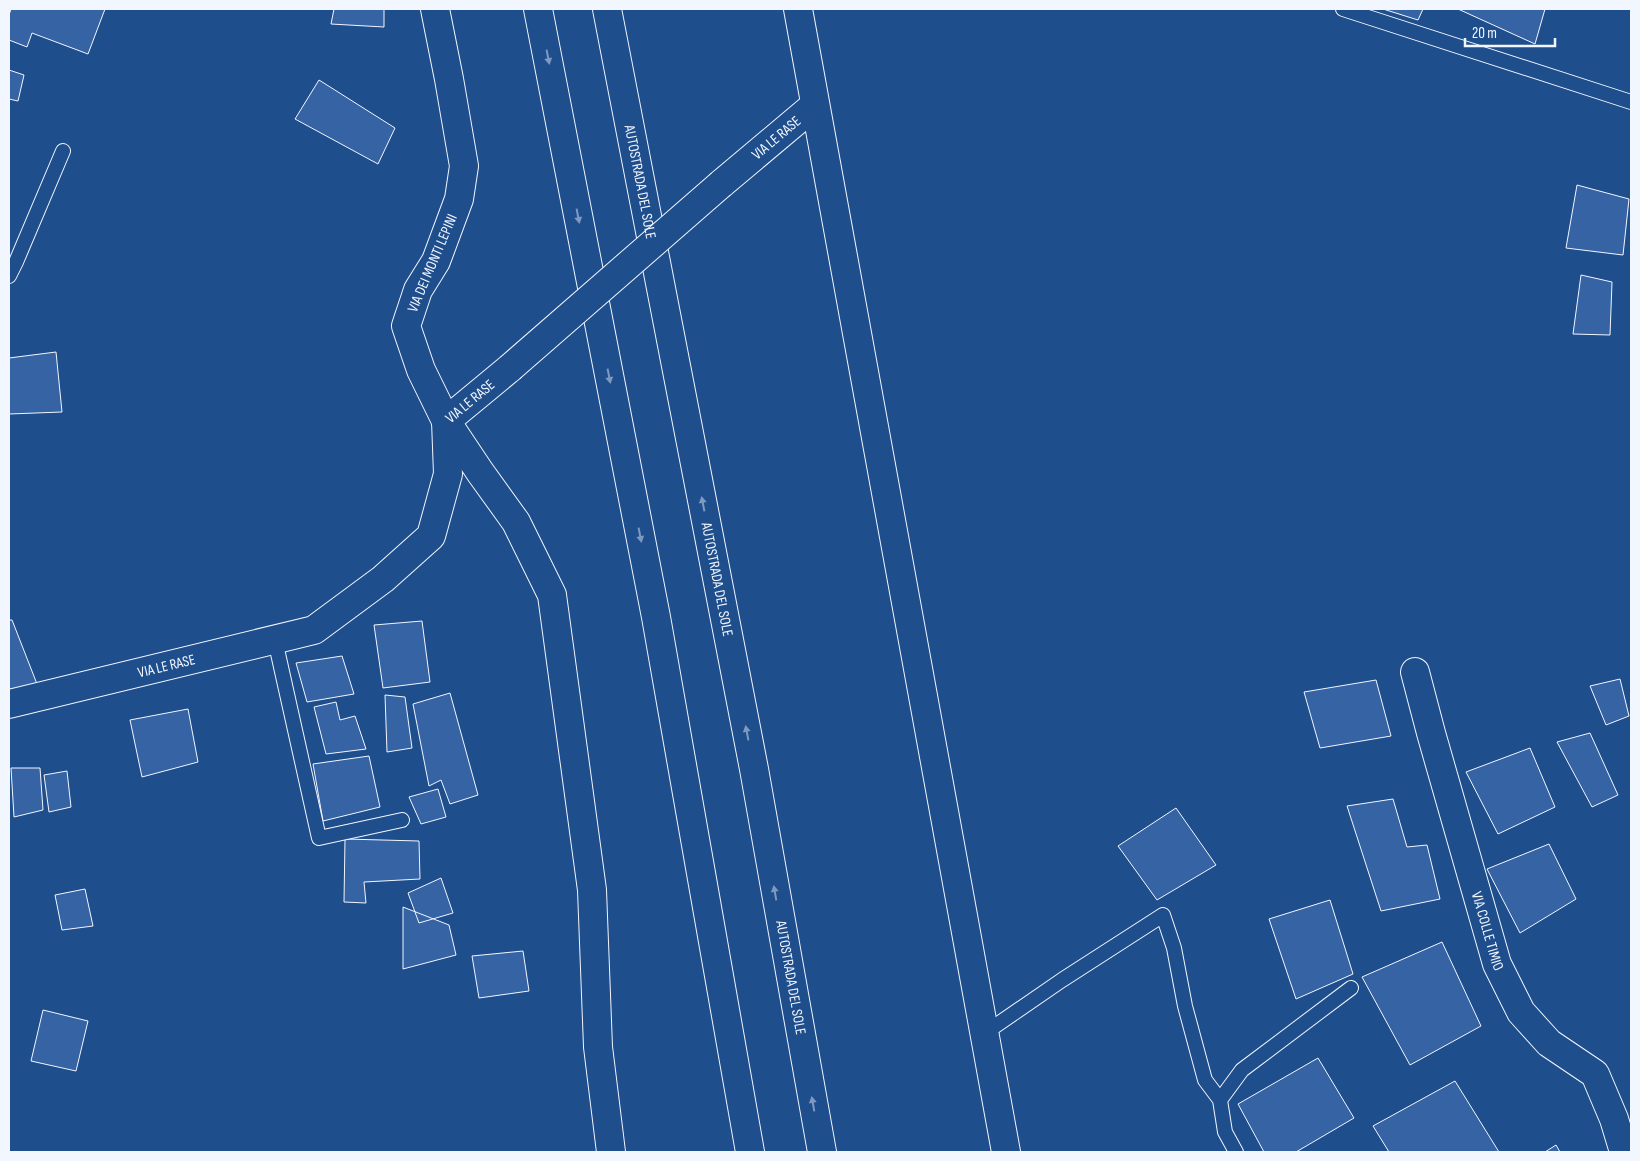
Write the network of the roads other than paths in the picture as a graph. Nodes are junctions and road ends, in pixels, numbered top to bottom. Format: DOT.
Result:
graph roads {
  1 [pos="435,9"];
  2 [pos="538,9"];
  3 [pos="608,9"];
  4 [pos="798,9"];
  5 [pos="1343,9"];
  6 [pos="1631,102"];
  7 [pos="815,105"];
  8 [pos="63,151"];
  9 [pos="9,276"];
  10 [pos="446,421"];
  11 [pos="275,640"];
  12 [pos="1415,672"];
  13 [pos="9,704"];
  14 [pos="402,820"];
  15 [pos="1351,988"];
  16 [pos="985,1033"];
  17 [pos="1220,1100"];
  18 [pos="611,1152"];
  19 [pos="750,1152"];
  20 [pos="822,1152"];
  21 [pos="1006,1152"];
  22 [pos="1236,1152"];
  23 [pos="1624,1152"];
  1 -- 10 [label="main road, VIA DEI MONTI LEPINI"];
  2 -- 19 [label="main road, one-way"];
  20 -- 3 [label="main road, AUTOSTRADA DEL SOLE, one-way"];
  4 -- 7 [label="main road, VIA LE RASE"];
  5 -- 6 [label="lane"];
  7 -- 10 [label="main road, VIA LE RASE, bridge"];
  7 -- 16 [label="main road"];
  8 -- 9 [label="lane"];
  10 -- 11 [label="main road, VIA LE RASE"];
  10 -- 18 [label="main road, VIA DEI MONTI LEPINI"];
  11 -- 13 [label="main road, VIA LE RASE"];
  11 -- 14 [label="lane"];
  12 -- 23 [label="main road, VIA COLLE TIMIO"];
  15 -- 17 [label="lane"];
  16 -- 17 [label="lane"];
  16 -- 21 [label="main road"];
  17 -- 22 [label="lane"];
}
